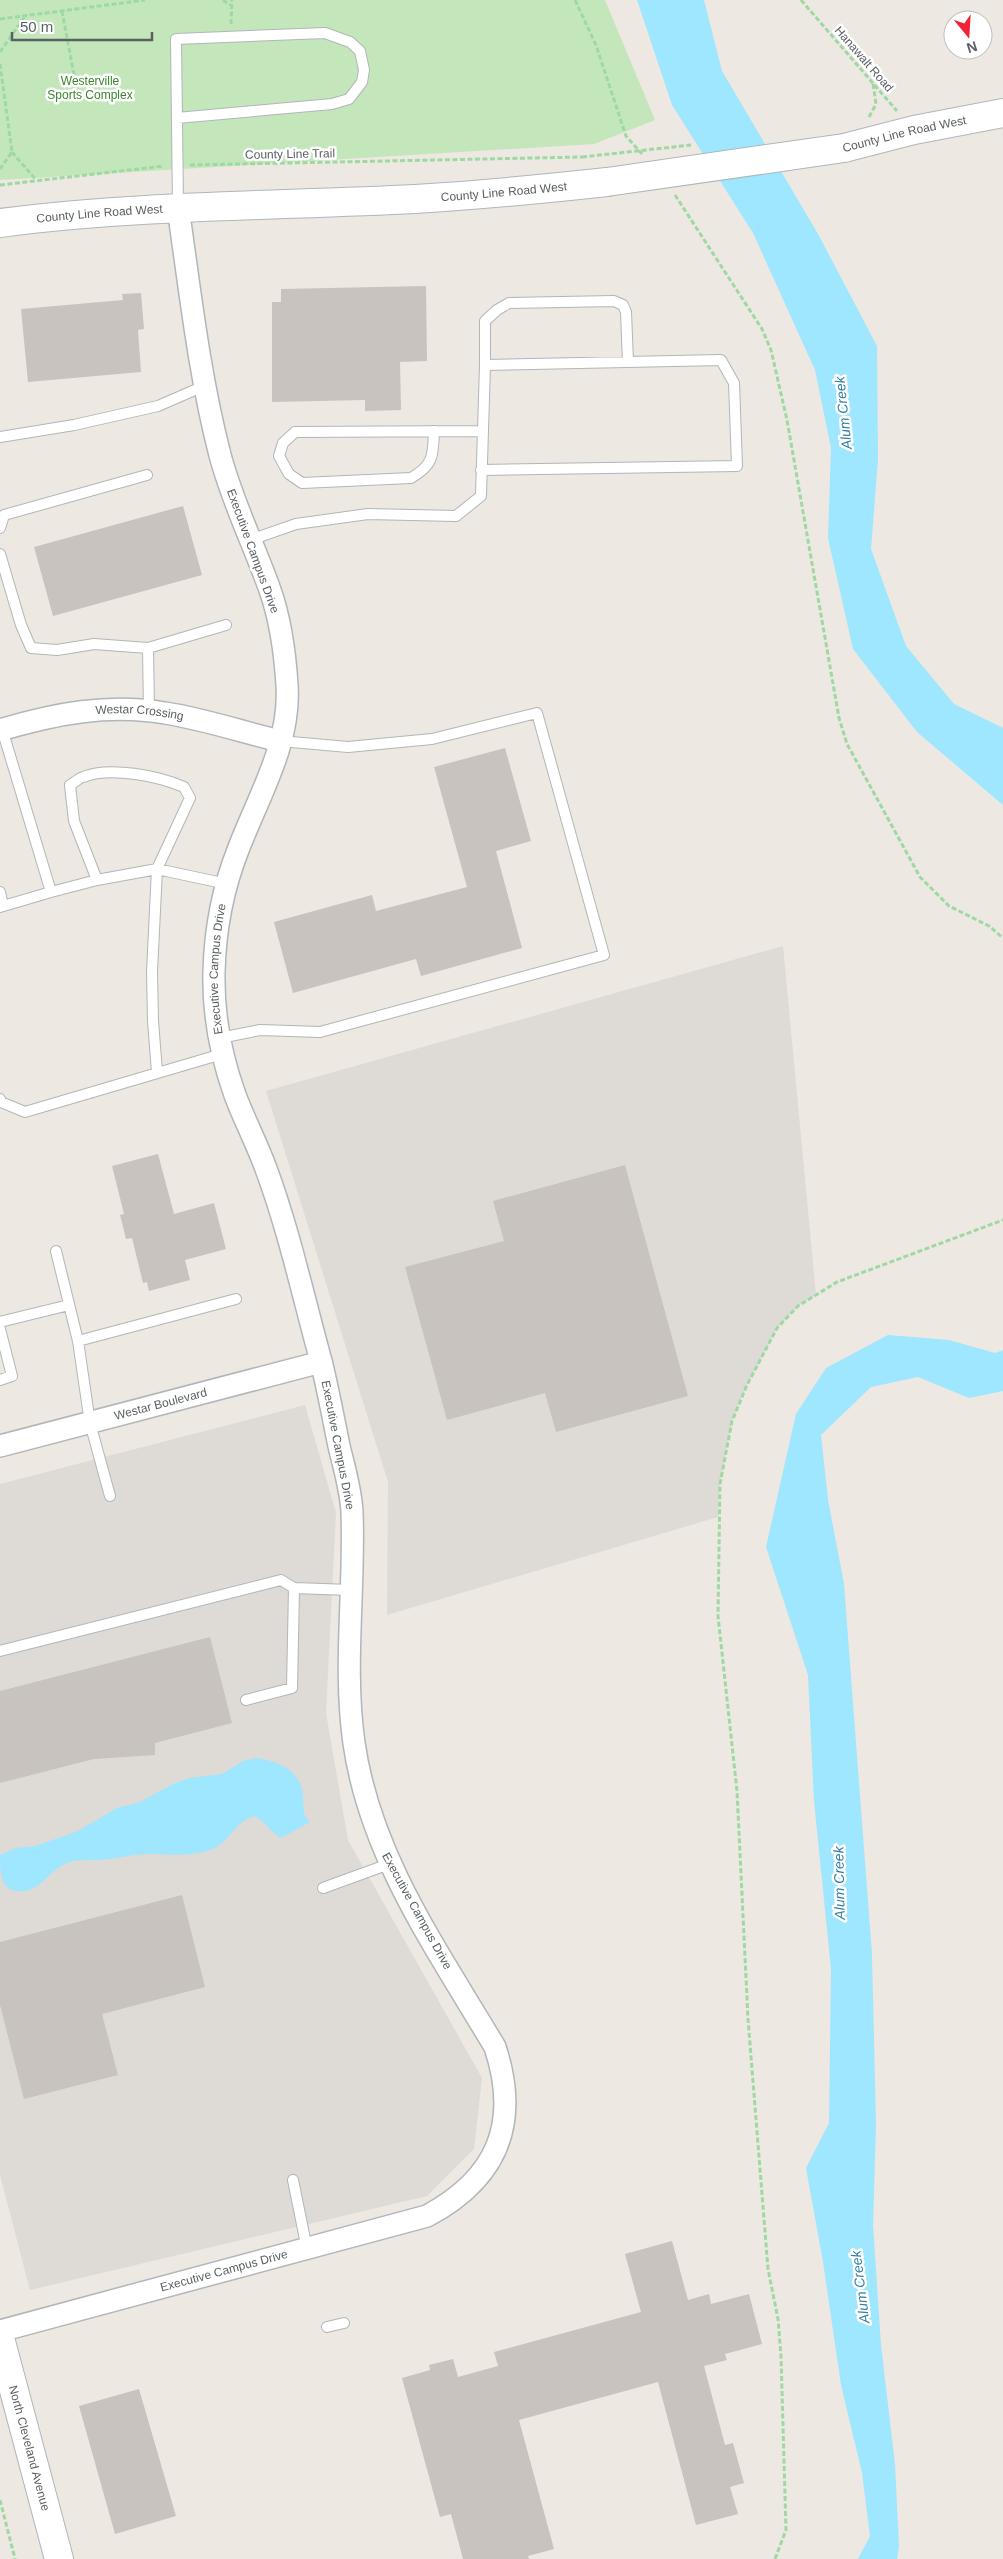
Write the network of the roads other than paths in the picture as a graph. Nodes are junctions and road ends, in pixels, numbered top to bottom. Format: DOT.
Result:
graph roads {
  1 [pos="1003,113"];
  2 [pos="177,118"];
  3 [pos="178,208"];
  4 [pos="0,223"];
  5 [pos="628,362"];
  6 [pos="485,365"];
  7 [pos="204,386"];
  8 [pos="434,431"];
  9 [pos="483,431"];
  10 [pos="0,437"];
  11 [pos="481,470"];
  12 [pos="147,475"];
  13 [pos="0,528"];
  14 [pos="250,540"];
  15 [pos="0,554"];
  16 [pos="226,625"];
  17 [pos="148,648"];
  18 [pos="148,712"];
  19 [pos="1,728"];
  20 [pos="280,741"];
  21 [pos="157,869"];
  22 [pos="97,880"];
  23 [pos="227,884"];
  24 [pos="0,892"];
  25 [pos="51,892"];
  26 [pos="2,906"];
  27 [pos="221,1046"];
  28 [pos="158,1072"];
  29 [pos="0,1099"];
  30 [pos="56,1252"];
  31 [pos="236,1299"];
  32 [pos="69,1305"];
  33 [pos="0,1322"];
  34 [pos="0,1329"];
  35 [pos="78,1341"];
  36 [pos="321,1362"];
  37 [pos="0,1380"];
  38 [pos="90,1423"];
  39 [pos="0,1446"];
  40 [pos="110,1496"];
  41 [pos="294,1588"];
  42 [pos="351,1590"];
  43 [pos="0,1651"];
  44 [pos="246,1700"];
  45 [pos="389,1864"];
  46 [pos="323,1888"];
  47 [pos="293,2180"];
  48 [pos="307,2249"];
  49 [pos="344,2322"];
  50 [pos="327,2326"];
  51 [pos="0,2331"];
  52 [pos="0,2338"];
  53 [pos="59,2559"];
  1 -- 3 [label="main road, County Line Road West, bridge"];
  2 -- 2 [label="lane"];
  2 -- 3 [label="lane"];
  3 -- 4 [label="main road, County Line Road West"];
  3 -- 7 [label="street, Executive Campus Drive"];
  5 -- 6 [label="lane"];
  5 -- 6 [label="lane"];
  5 -- 11 [label="lane"];
  6 -- 9 [label="lane"];
  7 -- 10 [label="lane"];
  7 -- 14 [label="street, Executive Campus Drive"];
  8 -- 8 [label="lane"];
  8 -- 9 [label="lane"];
  9 -- 11 [label="lane"];
  11 -- 14 [label="lane"];
  12 -- 13 [label="lane"];
  14 -- 20 [label="street, Executive Campus Drive"];
  15 -- 17 [label="lane"];
  16 -- 17 [label="lane"];
  17 -- 18 [label="lane"];
  18 -- 19 [label="street, Westar Crossing"];
  18 -- 20 [label="street, Westar Crossing"];
  19 -- 25 [label="lane"];
  20 -- 23 [label="street, Executive Campus Drive"];
  20 -- 27 [label="lane"];
  21 -- 22 [label="lane"];
  21 -- 22 [label="lane"];
  21 -- 23 [label="lane"];
  21 -- 28 [label="lane"];
  22 -- 25 [label="lane"];
  23 -- 27 [label="street, Executive Campus Drive"];
  24 -- 26 [label="lane"];
  25 -- 26 [label="lane"];
  27 -- 28 [label="lane"];
  27 -- 36 [label="street, Executive Campus Drive"];
  28 -- 29 [label="lane"];
  30 -- 32 [label="lane"];
  31 -- 35 [label="lane"];
  32 -- 33 [label="lane"];
  32 -- 35 [label="lane"];
  34 -- 37 [label="lane"];
  35 -- 38 [label="lane"];
  36 -- 38 [label="street, Westar Boulevard"];
  36 -- 42 [label="street, Executive Campus Drive"];
  38 -- 39 [label="street, Westar Boulevard"];
  38 -- 40 [label="lane"];
  41 -- 42 [label="lane"];
  41 -- 43 [label="lane"];
  41 -- 44 [label="lane"];
  42 -- 45 [label="street, Executive Campus Drive"];
  45 -- 46 [label="lane"];
  45 -- 48 [label="street, Executive Campus Drive"];
  47 -- 48 [label="lane"];
  48 -- 51 [label="street, Executive Campus Drive"];
  49 -- 50 [label="lane"];
  52 -- 53 [label="main road, North Cleveland Avenue"];
}
